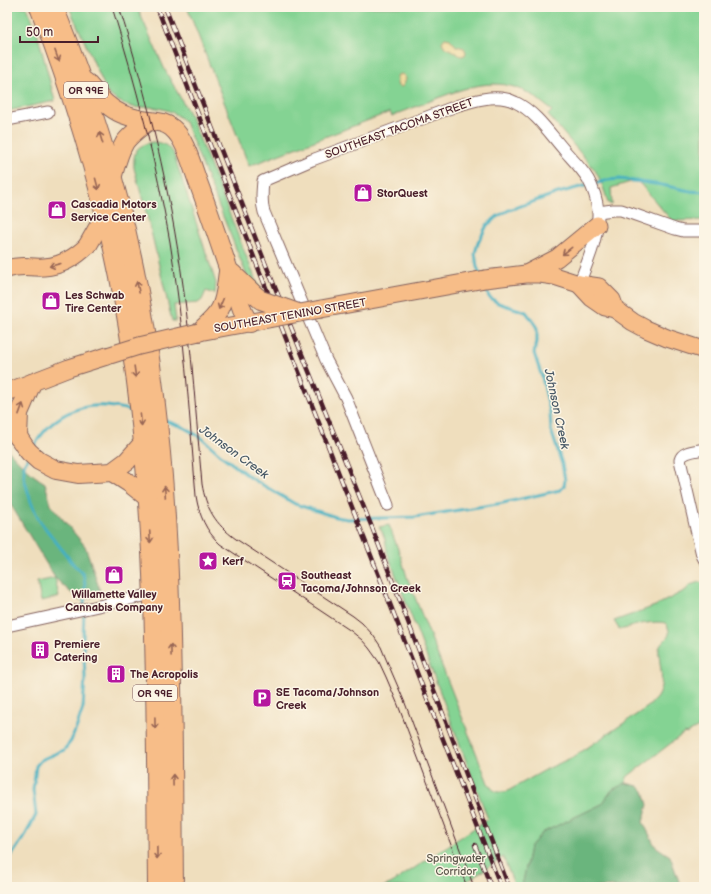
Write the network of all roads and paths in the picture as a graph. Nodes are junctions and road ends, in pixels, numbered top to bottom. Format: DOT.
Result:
graph roads {
  1 [pos="39,7"];
  2 [pos="54,7"];
  3 [pos="81,77"];
  4 [pos="48,112"];
  5 [pos="7,120"];
  6 [pos="148,121"];
  7 [pos="112,175"];
  8 [pos="597,213"];
  9 [pos="105,215"];
  10 [pos="704,231"];
  11 [pos="88,245"];
  12 [pos="7,269"];
  13 [pos="228,269"];
  14 [pos="526,274"];
  15 [pos="579,284"];
  16 [pos="298,313"];
  17 [pos="249,323"];
  18 [pos="199,332"];
  19 [pos="704,350"];
  20 [pos="32,383"];
  21 [pos="7,392"];
  22 [pos="7,420"];
  23 [pos="13,433"];
  24 [pos="143,443"];
  25 [pos="704,449"];
  26 [pos="112,472"];
  27 [pos="148,498"];
  28 [pos="388,505"];
  29 [pos="704,559"];
  30 [pos="153,594"];
  31 [pos="7,626"];
  32 [pos="157,887"];
  33 [pos="174,887"];
  1 -- 9 [label="highway, OR 99E, one-way"];
  2 -- 3 [label="highway, OR 99E"];
  3 -- 6 [label="highway"];
  7 -- 3 [label="highway, OR 99E, one-way"];
  4 -- 5 [label="street"];
  6 -- 7 [label="highway"];
  6 -- 13 [label="highway"];
  33 -- 7 [label="highway, OR 99E, one-way"];
  8 -- 10 [label="street"];
  8 -- 14 [label="main road, one-way"];
  8 -- 15 [label="street"];
  8 -- 28 [label="street, SOUTHEAST TACOMA STREET"];
  9 -- 11 [label="highway"];
  9 -- 24 [label="highway, OR 99E, one-way"];
  11 -- 12 [label="main road, one-way"];
  13 -- 16 [label="highway, bridge"];
  13 -- 17 [label="highway"];
  13 -- 18 [label="highway, one-way"];
  14 -- 15 [label="main road, SOUTHEAST TENINO STREET"];
  14 -- 16 [label="main road, SOUTHEAST TENINO STREET, bridge"];
  15 -- 19 [label="main road"];
  16 -- 17 [label="main road, SOUTHEAST TENINO STREET, bridge"];
  17 -- 18 [label="main road, SOUTHEAST TENINO STREET"];
  18 -- 20 [label="main road, SOUTHEAST TENINO STREET, bridge"];
  20 -- 21 [label="main road, SOUTHEAST TENINO STREET"];
  23 -- 20 [label="highway, one-way"];
  22 -- 23 [label="highway"];
  23 -- 26 [label="highway"];
  24 -- 26 [label="highway"];
  24 -- 27 [label="highway, OR 99E"];
  25 -- 29 [label="street"];
  26 -- 27 [label="highway"];
  27 -- 30 [label="highway, OR 99E, one-way"];
  30 -- 31 [label="street"];
  30 -- 32 [label="highway, OR 99E, one-way"];
}
